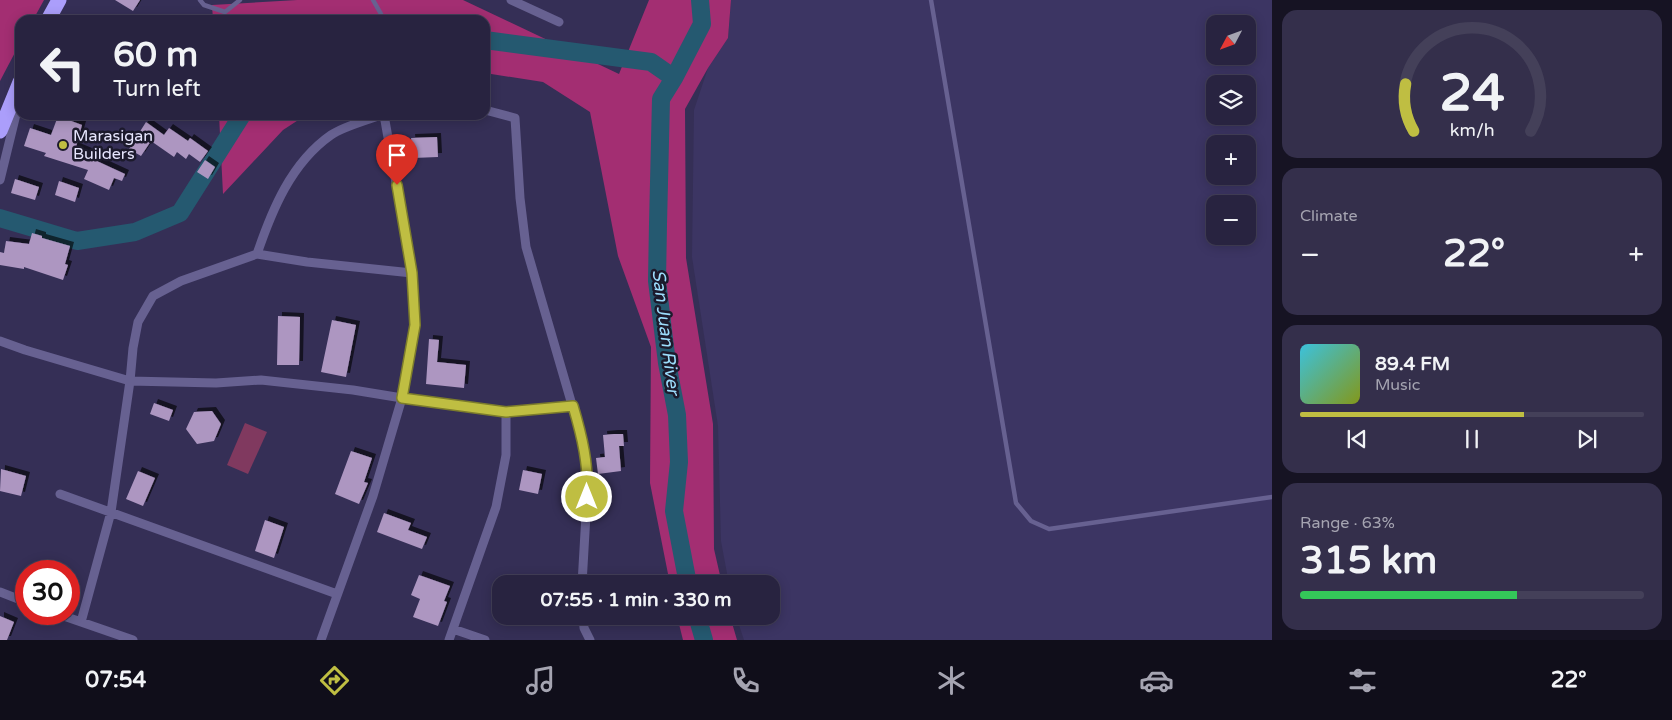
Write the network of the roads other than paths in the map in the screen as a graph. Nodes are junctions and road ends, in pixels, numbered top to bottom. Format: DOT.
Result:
graph roads {
  1 [pos="59,0"];
  2 [pos="200,0"];
  3 [pos="240,0"];
  4 [pos="373,0"];
  5 [pos="511,0"];
  6 [pos="931,0"];
  7 [pos="381,14"];
  8 [pos="51,15"];
  9 [pos="559,22"];
  10 [pos="15,94"];
  11 [pos="490,111"];
  12 [pos="15,118"];
  13 [pos="369,120"];
  14 [pos="383,120"];
  15 [pos="0,131"];
  16 [pos="0,180"];
  17 [pos="257,254"];
  18 [pos="412,273"];
  19 [pos="0,341"];
  20 [pos="130,381"];
  21 [pos="402,398"];
  22 [pos="573,406"];
  23 [pos="506,412"];
  24 [pos="60,494"];
  25 [pos="1272,497"];
  26 [pos="111,512"];
  27 [pos="583,575"];
  28 [pos="0,592"];
  29 [pos="337,594"];
  30 [pos="15,598"];
  31 [pos="81,622"];
  32 [pos="584,625"];
  33 [pos="453,629"];
  34 [pos="133,640"];
  35 [pos="321,640"];
  36 [pos="449,640"];
  37 [pos="486,640"];
  38 [pos="590,640"];
  1 -- 8 [label="highway"];
  2 -- 3 [label="lane"];
  4 -- 7 [label="lane"];
  5 -- 9 [label="street"];
  6 -- 25 [label="lane"];
  10 -- 15 [label="highway"];
  11 -- 22 [label="street"];
  12 -- 16 [label="street"];
  13 -- 17 [label="street"];
  14 -- 18 [label="street"];
  17 -- 18 [label="street"];
  17 -- 20 [label="street"];
  18 -- 21 [label="street"];
  19 -- 20 [label="street"];
  20 -- 21 [label="street"];
  20 -- 26 [label="street"];
  21 -- 23 [label="street"];
  21 -- 29 [label="street"];
  22 -- 23 [label="street"];
  22 -- 27 [label="street"];
  23 -- 33 [label="street"];
  24 -- 26 [label="street"];
  26 -- 29 [label="street"];
  26 -- 31 [label="street"];
  28 -- 30 [label="street"];
  29 -- 35 [label="street"];
  31 -- 34 [label="street"];
  32 -- 38 [label="street"];
  33 -- 36 [label="street"];
  33 -- 37 [label="street"];
}
